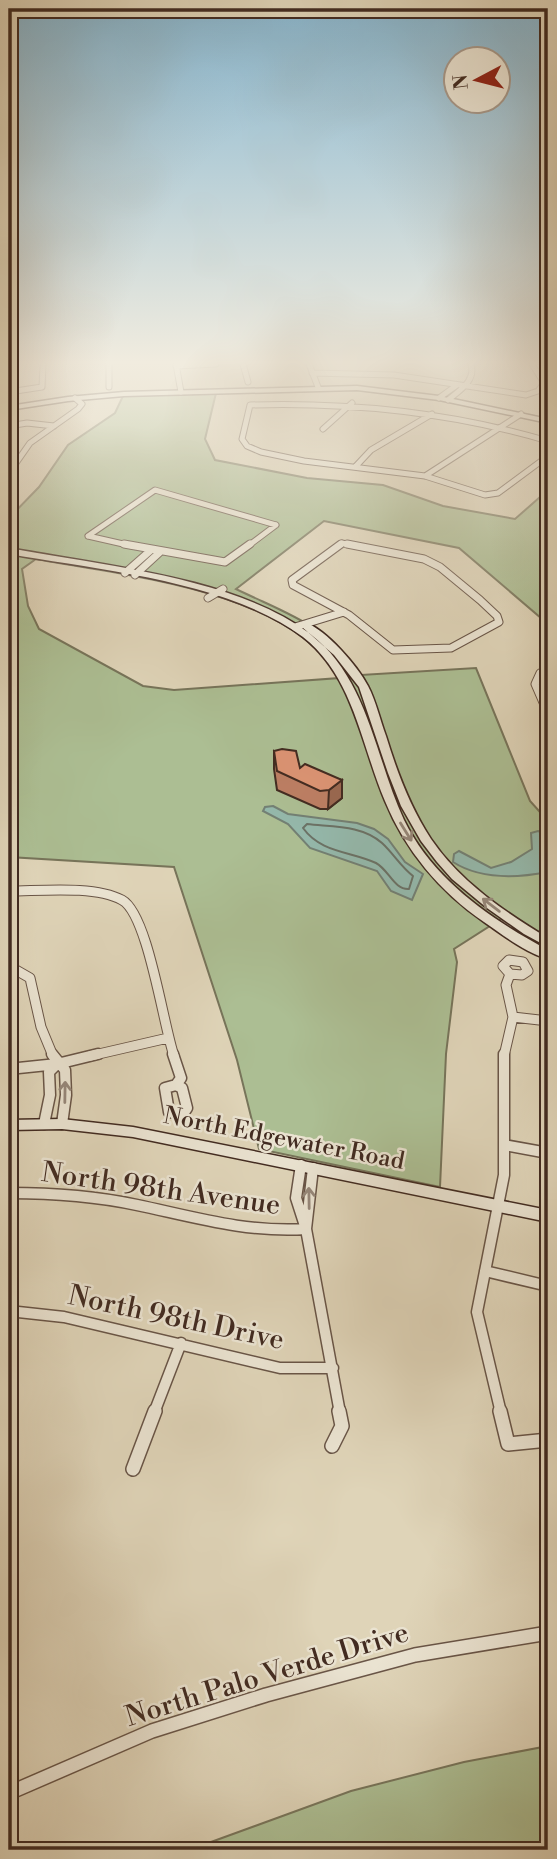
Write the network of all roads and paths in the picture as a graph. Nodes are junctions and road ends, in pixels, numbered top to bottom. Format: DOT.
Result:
graph roads {
  1 [pos="25,451"];
  2 [pos="265,451"];
  3 [pos="370,451"];
  4 [pos="464,451"];
  5 [pos="548,456"];
  6 [pos="356,466"];
  7 [pos="9,473"];
  8 [pos="425,476"];
  9 [pos="9,545"];
  10 [pos="150,550"];
  11 [pos="9,551"];
  12 [pos="160,552"];
  13 [pos="133,572"];
  14 [pos="346,614"];
  15 [pos="303,628"];
  16 [pos="548,669"];
  17 [pos="355,671"];
  18 [pos="342,673"];
  19 [pos="360,712"];
  20 [pos="373,712"];
  21 [pos="548,714"];
  22 [pos="393,768"];
  23 [pos="380,769"];
  24 [pos="9,891"];
  25 [pos="548,943"];
  26 [pos="548,955"];
  27 [pos="9,966"];
  28 [pos="510,974"];
  29 [pos="513,1017"];
  30 [pos="548,1021"];
  31 [pos="168,1038"];
  32 [pos="57,1064"];
  33 [pos="9,1069"];
  34 [pos="176,1085"];
  35 [pos="44,1124"];
  36 [pos="9,1125"];
  37 [pos="62,1125"];
  38 [pos="504,1145"];
  39 [pos="548,1153"];
  40 [pos="307,1166"];
  41 [pos="9,1194"];
  42 [pos="500,1206"];
  43 [pos="548,1216"];
  44 [pos="306,1229"];
  45 [pos="485,1271"];
  46 [pos="548,1286"];
  47 [pos="10,1314"];
  48 [pos="181,1342"];
  49 [pos="333,1368"];
  50 [pos="548,1440"];
  51 [pos="332,1447"];
  52 [pos="133,1469"];
  53 [pos="548,1633"];
  54 [pos="9,1793"];
  1 -- 7 [label="street"];
  2 -- 6 [label="street"];
  3 -- 6 [label="street"];
  4 -- 8 [label="street"];
  5 -- 8 [label="street"];
  6 -- 8 [label="street"];
  9 -- 13 [label="street"];
  10 -- 12 [label="street"];
  10 -- 12 [label="street"];
  10 -- 13 [label="street"];
  11 -- 13 [label="street"];
  12 -- 13 [label="street"];
  13 -- 15 [label="street"];
  14 -- 14 [label="street"];
  14 -- 15 [label="street"];
  15 -- 17 [label="street"];
  15 -- 18 [label="street"];
  16 -- 21 [label="street"];
  17 -- 18 [label="street"];
  17 -- 20 [label="street"];
  18 -- 19 [label="street"];
  19 -- 20 [label="street"];
  19 -- 23 [label="street"];
  20 -- 22 [label="street"];
  22 -- 23 [label="street"];
  25 -- 22 [label="street, one-way"];
  23 -- 26 [label="street, one-way"];
  24 -- 31 [label="street"];
  27 -- 32 [label="street"];
  28 -- 29 [label="street"];
  29 -- 30 [label="street"];
  29 -- 38 [label="street"];
  31 -- 32 [label="street"];
  31 -- 34 [label="street"];
  32 -- 33 [label="street"];
  32 -- 35 [label="street"];
  37 -- 32 [label="street, one-way"];
  35 -- 36 [label="street, North Edgewater Road"];
  35 -- 37 [label="street, North Edgewater Road"];
  37 -- 40 [label="street, North Edgewater Road"];
  38 -- 39 [label="street"];
  38 -- 42 [label="street"];
  40 -- 42 [label="street, North Edgewater Road"];
  40 -- 44 [label="street"];
  41 -- 44 [label="street, North 98th Avenue"];
  42 -- 43 [label="street, North Edgewater Road"];
  42 -- 45 [label="street"];
  44 -- 49 [label="street"];
  45 -- 46 [label="street"];
  45 -- 50 [label="street"];
  47 -- 48 [label="street, North 98th Drive"];
  48 -- 49 [label="street, North 98th Drive"];
  48 -- 52 [label="street"];
  49 -- 51 [label="street"];
  53 -- 54 [label="street, North Palo Verde Drive"];
}
